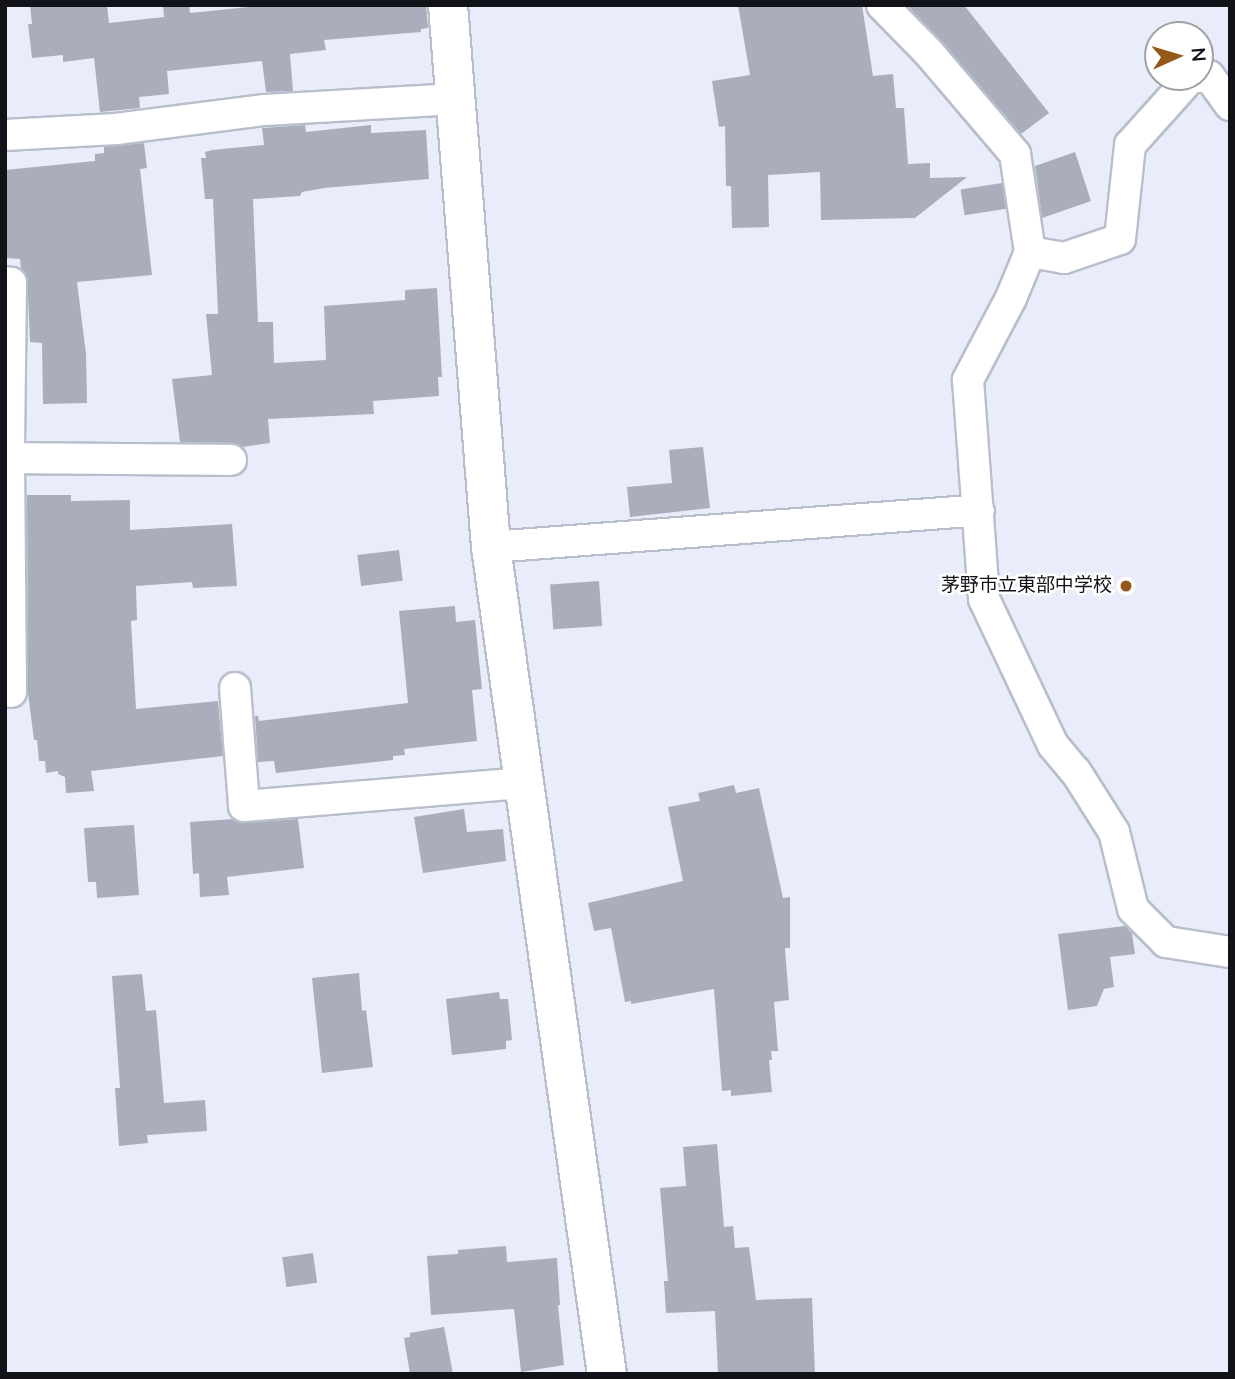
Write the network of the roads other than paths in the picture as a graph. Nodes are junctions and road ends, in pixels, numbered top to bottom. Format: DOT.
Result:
graph roads {
  1 [pos="449,5"];
  2 [pos="882,5"];
  3 [pos="1214,83"];
  4 [pos="1178,91"];
  5 [pos="456,99"];
  6 [pos="1230,105"];
  7 [pos="5,135"];
  8 [pos="1030,252"];
  9 [pos="5,282"];
  10 [pos="9,458"];
  11 [pos="231,460"];
  12 [pos="979,510"];
  13 [pos="491,547"];
  14 [pos="235,688"];
  15 [pos="11,692"];
  16 [pos="522,783"];
  17 [pos="1230,952"];
  18 [pos="607,1374"];
  1 -- 5 [label="street"];
  2 -- 8 [label="street"];
  3 -- 6 [label="street"];
  4 -- 8 [label="street"];
  5 -- 7 [label="street"];
  5 -- 13 [label="street"];
  8 -- 12 [label="street"];
  9 -- 10 [label="street"];
  10 -- 11 [label="street"];
  10 -- 15 [label="street"];
  12 -- 13 [label="street"];
  12 -- 17 [label="street"];
  13 -- 16 [label="street"];
  14 -- 16 [label="street"];
  16 -- 18 [label="street"];
}
